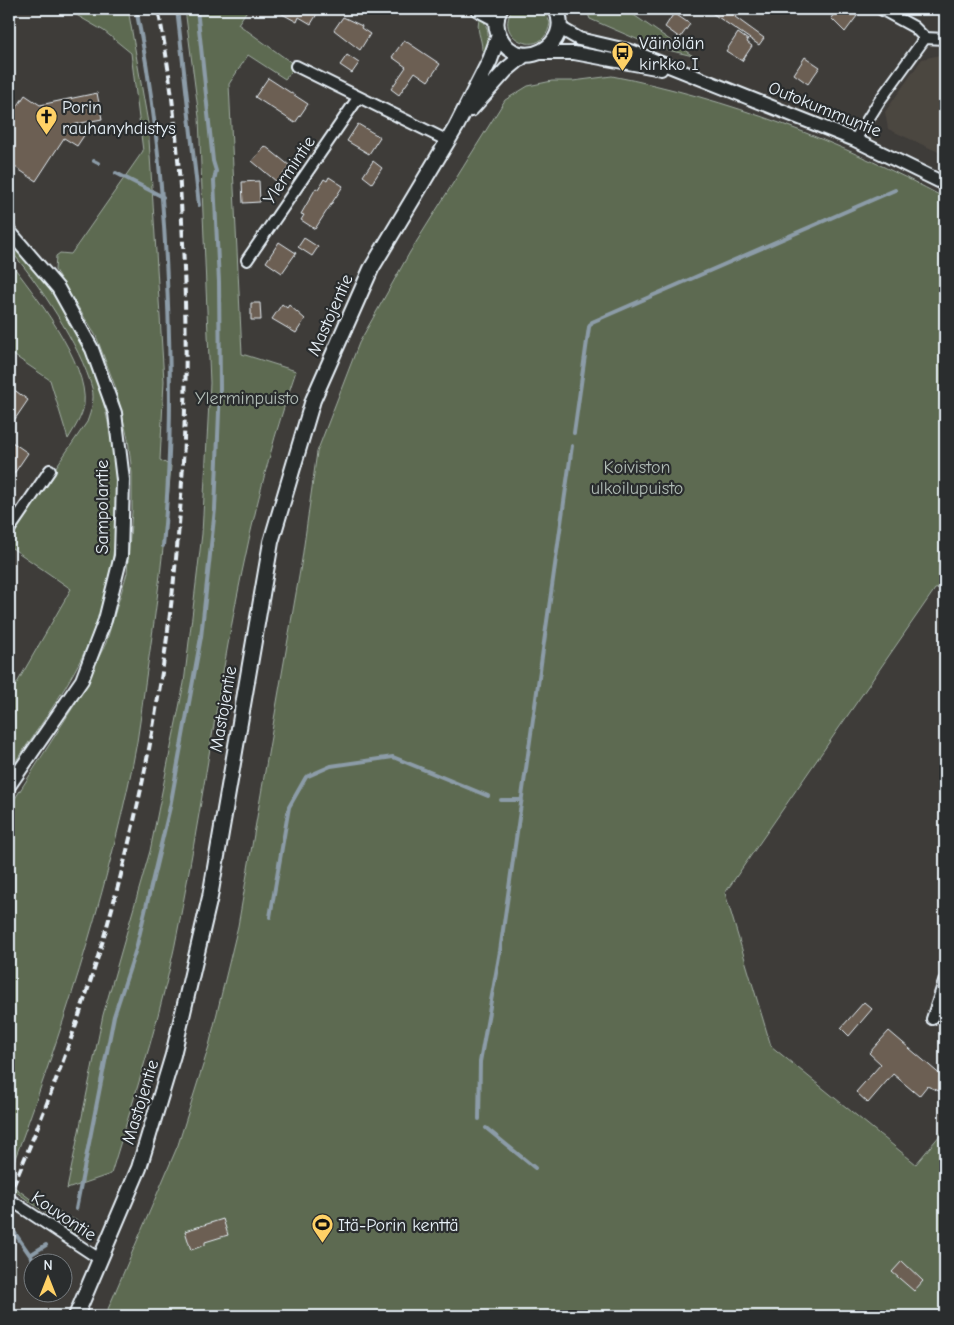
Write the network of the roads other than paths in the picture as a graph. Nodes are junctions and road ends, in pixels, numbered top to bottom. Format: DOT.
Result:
graph roads {
  1 [pos="478,9"];
  2 [pos="880,9"];
  3 [pos="558,10"];
  4 [pos="498,14"];
  5 [pos="560,28"];
  6 [pos="499,35"];
  7 [pos="925,38"];
  8 [pos="945,39"];
  9 [pos="540,53"];
  10 [pos="524,55"];
  11 [pos="296,66"];
  12 [pos="688,74"];
  13 [pos="358,98"];
  14 [pos="456,127"];
  15 [pos="446,140"];
  16 [pos="855,140"];
  17 [pos="945,184"];
  18 [pos="9,231"];
  19 [pos="247,260"];
  20 [pos="50,470"];
  21 [pos="9,530"];
  22 [pos="9,786"];
  23 [pos="945,979"];
  24 [pos="932,1019"];
  25 [pos="9,1199"];
  26 [pos="101,1260"];
  27 [pos="76,1316"];
  1 -- 4 [label="main road"];
  2 -- 7 [label="street"];
  3 -- 5 [label="main road"];
  4 -- 6 [label="main road"];
  5 -- 9 [label="main road"];
  5 -- 12 [label="street, Outokummuntie"];
  6 -- 10 [label="main road"];
  6 -- 14 [label="main road, Mastojentie"];
  7 -- 8 [label="street"];
  7 -- 16 [label="street"];
  9 -- 10 [label="main road"];
  9 -- 12 [label="street, Outokummuntie"];
  10 -- 14 [label="main road, Mastojentie"];
  11 -- 13 [label="street"];
  12 -- 16 [label="street, Outokummuntie"];
  13 -- 15 [label="street"];
  13 -- 19 [label="street, Ylermintie"];
  14 -- 15 [label="main road, Mastojentie"];
  15 -- 26 [label="main road, Mastojentie"];
  16 -- 17 [label="street, Outokummuntie"];
  18 -- 22 [label="street, Sampolantie"];
  20 -- 21 [label="street"];
  23 -- 24 [label="street"];
  25 -- 26 [label="street, Kouvontie"];
  26 -- 27 [label="main road, Mastojentie"];
}
